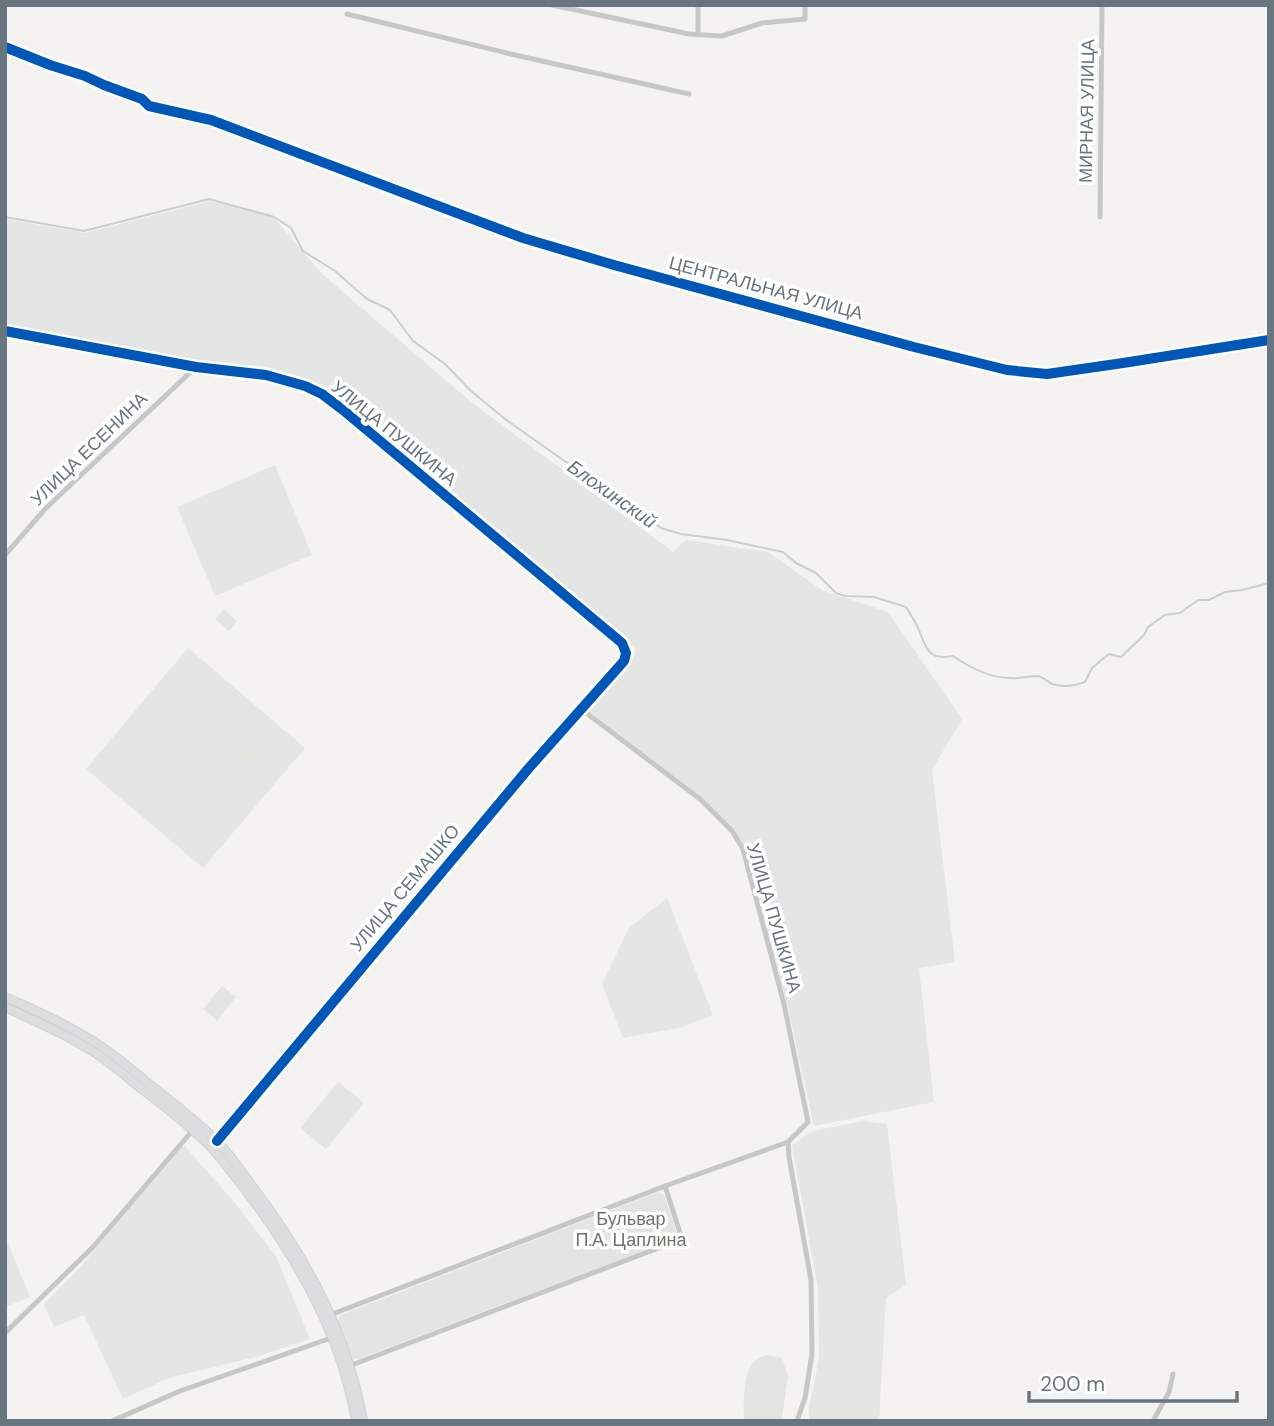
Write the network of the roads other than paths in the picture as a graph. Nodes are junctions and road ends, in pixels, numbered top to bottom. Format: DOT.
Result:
graph roads {
  1 [pos="552,5"];
  2 [pos="585,5"];
  3 [pos="698,5"];
  4 [pos="806,5"];
  5 [pos="1102,5"];
  6 [pos="585,13"];
  7 [pos="347,14"];
  8 [pos="698,35"];
  9 [pos="5,47"];
  10 [pos="689,94"];
  11 [pos="1100,216"];
  12 [pos="5,331"];
  13 [pos="1269,340"];
  14 [pos="196,367"];
  15 [pos="5,555"];
  16 [pos="626,653"];
  17 [pos="581,709"];
  18 [pos="5,997"];
  19 [pos="5,1007"];
  20 [pos="102,1052"];
  21 [pos="193,1130"];
  22 [pos="789,1142"];
  23 [pos="214,1144"];
  24 [pos="665,1186"];
  25 [pos="326,1316"];
  26 [pos="5,1333"];
  27 [pos="331,1338"];
  28 [pos="346,1367"];
  29 [pos="1173,1374"];
  30 [pos="112,1421"];
  31 [pos="356,1421"];
  32 [pos="363,1421"];
  33 [pos="797,1421"];
  34 [pos="1153,1421"];
  1 -- 6 [label="street"];
  2 -- 6 [label="street"];
  3 -- 8 [label="street"];
  4 -- 8 [label="street"];
  5 -- 11 [label="street, МИРНАЯ УЛИЦА"];
  6 -- 8 [label="street"];
  7 -- 10 [label="street"];
  9 -- 13 [label="street, ЦЕНТРАЛЬНАЯ УЛИЦА"];
  12 -- 14 [label="street, УЛИЦА ПУШКИНА"];
  14 -- 15 [label="street, УЛИЦА ЕСЕНИНА"];
  14 -- 16 [label="street, УЛИЦА ПУШКИНА"];
  16 -- 17 [label="street, УЛИЦА СЕМАШКО"];
  17 -- 22 [label="street, УЛИЦА ПУШКИНА"];
  17 -- 23 [label="street, УЛИЦА СЕМАШКО"];
  18 -- 20 [label="main road"];
  19 -- 20 [label="main road"];
  20 -- 21 [label="main road"];
  20 -- 23 [label="main road"];
  21 -- 23 [label="main road"];
  21 -- 26 [label="street"];
  22 -- 24 [label="street"];
  22 -- 33 [label="street"];
  23 -- 25 [label="main road"];
  24 -- 25 [label="street"];
  24 -- 28 [label="street"];
  25 -- 27 [label="main road"];
  25 -- 28 [label="main road"];
  27 -- 28 [label="main road"];
  27 -- 30 [label="street"];
  28 -- 31 [label="main road"];
  28 -- 32 [label="main road"];
  29 -- 34 [label="street"];
}
